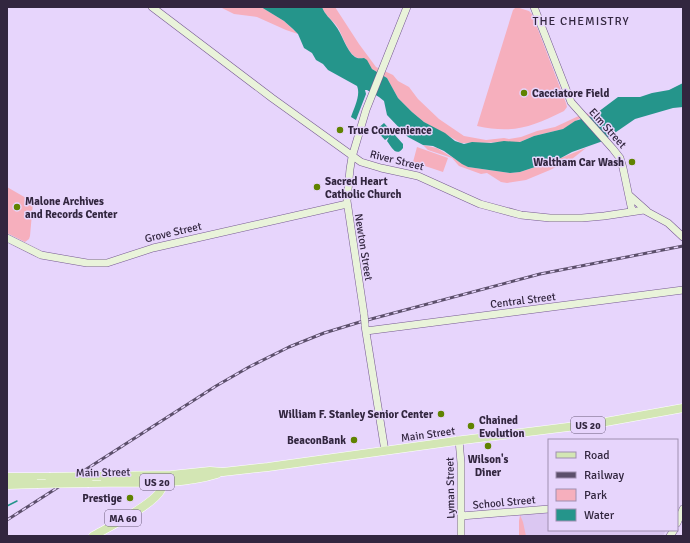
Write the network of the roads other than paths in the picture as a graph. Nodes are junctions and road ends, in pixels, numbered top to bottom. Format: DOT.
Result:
graph roads {
  1 [pos="152,7"];
  2 [pos="408,7"];
  3 [pos="534,7"];
  4 [pos="352,157"];
  5 [pos="628,194"];
  6 [pos="347,204"];
  7 [pos="632,211"];
  8 [pos="649,212"];
  9 [pos="665,222"];
  10 [pos="683,231"];
  11 [pos="7,238"];
  12 [pos="683,238"];
  13 [pos="683,290"];
  14 [pos="366,327"];
  15 [pos="683,408"];
  16 [pos="459,440"];
  17 [pos="385,451"];
  18 [pos="7,477"];
  19 [pos="163,478"];
  20 [pos="7,485"];
  21 [pos="548,509"];
  22 [pos="681,510"];
  23 [pos="461,516"];
  24 [pos="678,520"];
  25 [pos="93,536"];
  26 [pos="461,536"];
  1 -- 4 [label="main road, River Street"];
  2 -- 4 [label="main road, Newton Street"];
  3 -- 5 [label="main road, Elm Street"];
  4 -- 6 [label="main road, Newton Street"];
  4 -- 7 [label="main road, River Street"];
  5 -- 7 [label="main road, Elm Street"];
  5 -- 8 [label="main road"];
  6 -- 11 [label="main road, Grove Street"];
  6 -- 14 [label="main road, Newton Street, bridge"];
  7 -- 8 [label="main road"];
  8 -- 9 [label="main road"];
  9 -- 10 [label="main road"];
  9 -- 12 [label="main road"];
  13 -- 14 [label="main road, Central Street"];
  14 -- 17 [label="main road, Newton Street"];
  15 -- 16 [label="main road, Main Street / US 20"];
  16 -- 17 [label="main road, Main Street / US 20"];
  16 -- 23 [label="main road, Lyman Street"];
  17 -- 19 [label="main road, Main Street / US 20"];
  18 -- 19 [label="main road, Main Street / US 20, bridge"];
  19 -- 20 [label="main road, Main Street / US 20, bridge"];
  19 -- 25 [label="main road, MA 60"];
  21 -- 23 [label="main road, School Street"];
  22 -- 24 [label="main road"];
  23 -- 26 [label="main road, Lyman Street"];
}
